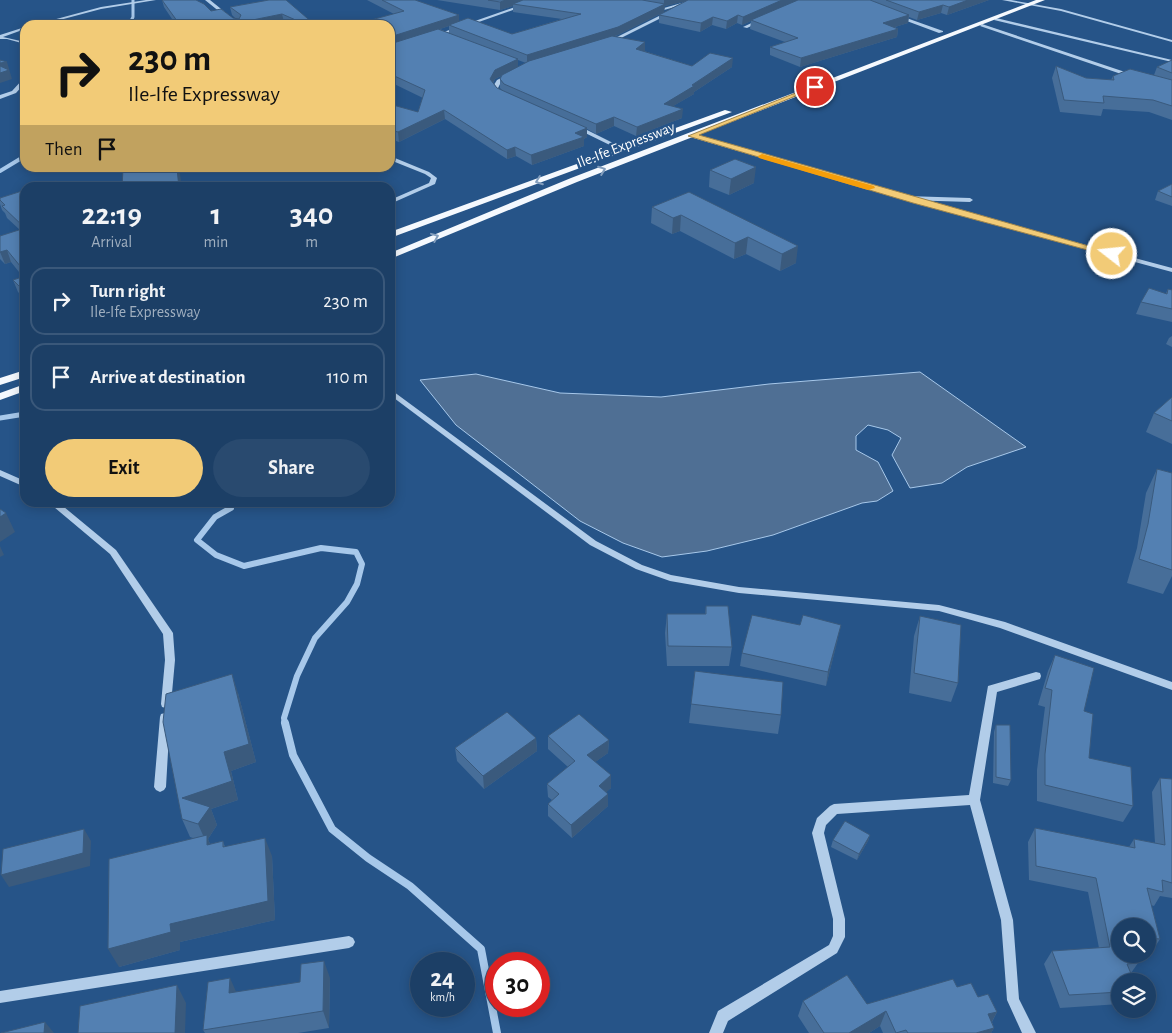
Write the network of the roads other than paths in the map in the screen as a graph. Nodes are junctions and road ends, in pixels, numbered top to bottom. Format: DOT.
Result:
graph roads {
  1 [pos="154,0"];
  2 [pos="207,0"];
  3 [pos="539,0"];
  4 [pos="697,0"];
  5 [pos="1004,0"];
  6 [pos="1042,0"];
  7 [pos="689,3"];
  8 [pos="1028,3"];
  9 [pos="1019,4"];
  10 [pos="654,7"];
  11 [pos="892,14"];
  12 [pos="772,16"];
  13 [pos="996,19"];
  14 [pos="53,20"];
  15 [pos="233,20"];
  16 [pos="982,25"];
  17 [pos="745,27"];
  18 [pos="20,30"];
  19 [pos="941,32"];
  20 [pos="442,34"];
  21 [pos="433,36"];
  22 [pos="0,37"];
  23 [pos="450,37"];
  24 [pos="20,42"];
  25 [pos="1172,42"];
  26 [pos="602,44"];
  27 [pos="1172,61"];
  28 [pos="520,70"];
  29 [pos="1136,78"];
  30 [pos="20,85"];
  31 [pos="0,97"];
  32 [pos="509,98"];
  33 [pos="572,124"];
  34 [pos="692,136"];
  35 [pos="624,150"];
  36 [pos="606,156"];
  37 [pos="395,160"];
  38 [pos="620,163"];
  39 [pos="561,173"];
  40 [pos="574,180"];
  41 [pos="906,198"];
  42 [pos="395,200"];
  43 [pos="970,200"];
  44 [pos="395,233"];
  45 [pos="395,254"];
  46 [pos="1172,270"];
  47 [pos="20,375"];
  48 [pos="0,382"];
  49 [pos="20,389"];
  50 [pos="395,395"];
  51 [pos="0,397"];
  52 [pos="0,473"];
  53 [pos="20,482"];
  54 [pos="58,507"];
  55 [pos="1036,676"];
  56 [pos="1172,686"];
  57 [pos="160,787"];
  58 [pos="974,800"];
  59 [pos="349,942"];
  60 [pos="0,997"];
  61 [pos="716,1033"];
  62 [pos="1029,1033"];
  1 -- 14 [label="street"];
  2 -- 15 [label="street"];
  3 -- 20 [label="street"];
  4 -- 7 [label="street"];
  5 -- 9 [label="street"];
  6 -- 8 [label="main road, Ile-Ife Expressway"];
  7 -- 10 [label="street"];
  7 -- 26 [label="street"];
  8 -- 9 [label="main road, Ile-Ife Expressway"];
  8 -- 13 [label="main road, Ile-Ife Expressway"];
  8 -- 25 [label="street"];
  9 -- 19 [label="main road, Ile-Ife Expressway"];
  11 -- 19 [label="street"];
  12 -- 17 [label="street"];
  13 -- 16 [label="main road, Ile-Ife Expressway"];
  13 -- 27 [label="street"];
  16 -- 29 [label="street"];
  16 -- 34 [label="main road, Ile-Ife Expressway"];
  18 -- 22 [label="street"];
  19 -- 35 [label="main road, Ile-Ife Expressway"];
  20 -- 21 [label="street"];
  20 -- 23 [label="street"];
  22 -- 24 [label="street"];
  28 -- 32 [label="street"];
  30 -- 31 [label="street"];
  33 -- 35 [label="street"];
  34 -- 38 [label="main road, Ile-Ife Expressway"];
  34 -- 41 [label="street"];
  35 -- 36 [label="main road, Ile-Ife Expressway"];
  36 -- 38 [label="main road"];
  36 -- 39 [label="main road, Ile-Ife Expressway"];
  37 -- 42 [label="street"];
  40 -- 38 [label="main road, Ile-Ife Expressway, one-way"];
  39 -- 40 [label="main road"];
  39 -- 44 [label="main road, Ile-Ife Expressway, one-way"];
  45 -- 40 [label="main road, Ile-Ife Expressway, one-way"];
  41 -- 43 [label="street"];
  41 -- 46 [label="street"];
  47 -- 48 [label="main road"];
  49 -- 51 [label="main road"];
  50 -- 56 [label="street"];
  52 -- 53 [label="street"];
  54 -- 57 [label="street"];
  55 -- 58 [label="street"];
  58 -- 61 [label="street"];
  58 -- 62 [label="street"];
  59 -- 60 [label="street"];
}
